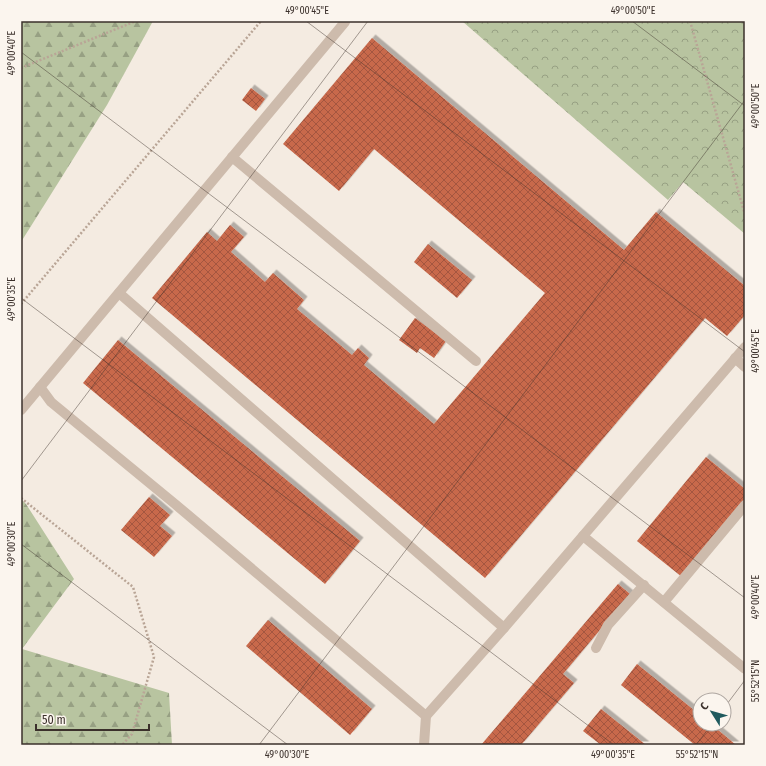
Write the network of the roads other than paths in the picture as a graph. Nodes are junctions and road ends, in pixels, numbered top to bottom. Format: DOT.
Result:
graph roads {
  1 [pos="345,22"];
  2 [pos="232,157"];
  3 [pos="119,293"];
  4 [pos="745,347"];
  5 [pos="735,358"];
  6 [pos="476,361"];
  7 [pos="745,367"];
  8 [pos="40,387"];
  9 [pos="21,410"];
  10 [pos="745,505"];
  11 [pos="583,536"];
  12 [pos="644,585"];
  13 [pos="664,602"];
  14 [pos="504,628"];
  15 [pos="596,648"];
  16 [pos="745,669"];
  17 [pos="426,716"];
  18 [pos="424,745"];
  1 -- 2 [label="lane"];
  2 -- 3 [label="lane"];
  2 -- 6 [label="lane"];
  3 -- 8 [label="lane"];
  3 -- 14 [label="lane"];
  4 -- 5 [label="lane"];
  5 -- 7 [label="lane"];
  5 -- 11 [label="lane"];
  8 -- 9 [label="lane"];
  8 -- 17 [label="lane"];
  10 -- 13 [label="lane"];
  11 -- 12 [label="lane"];
  11 -- 14 [label="lane"];
  12 -- 13 [label="lane"];
  12 -- 15 [label="lane"];
  13 -- 16 [label="lane"];
  14 -- 17 [label="lane"];
  17 -- 18 [label="lane"];
}
